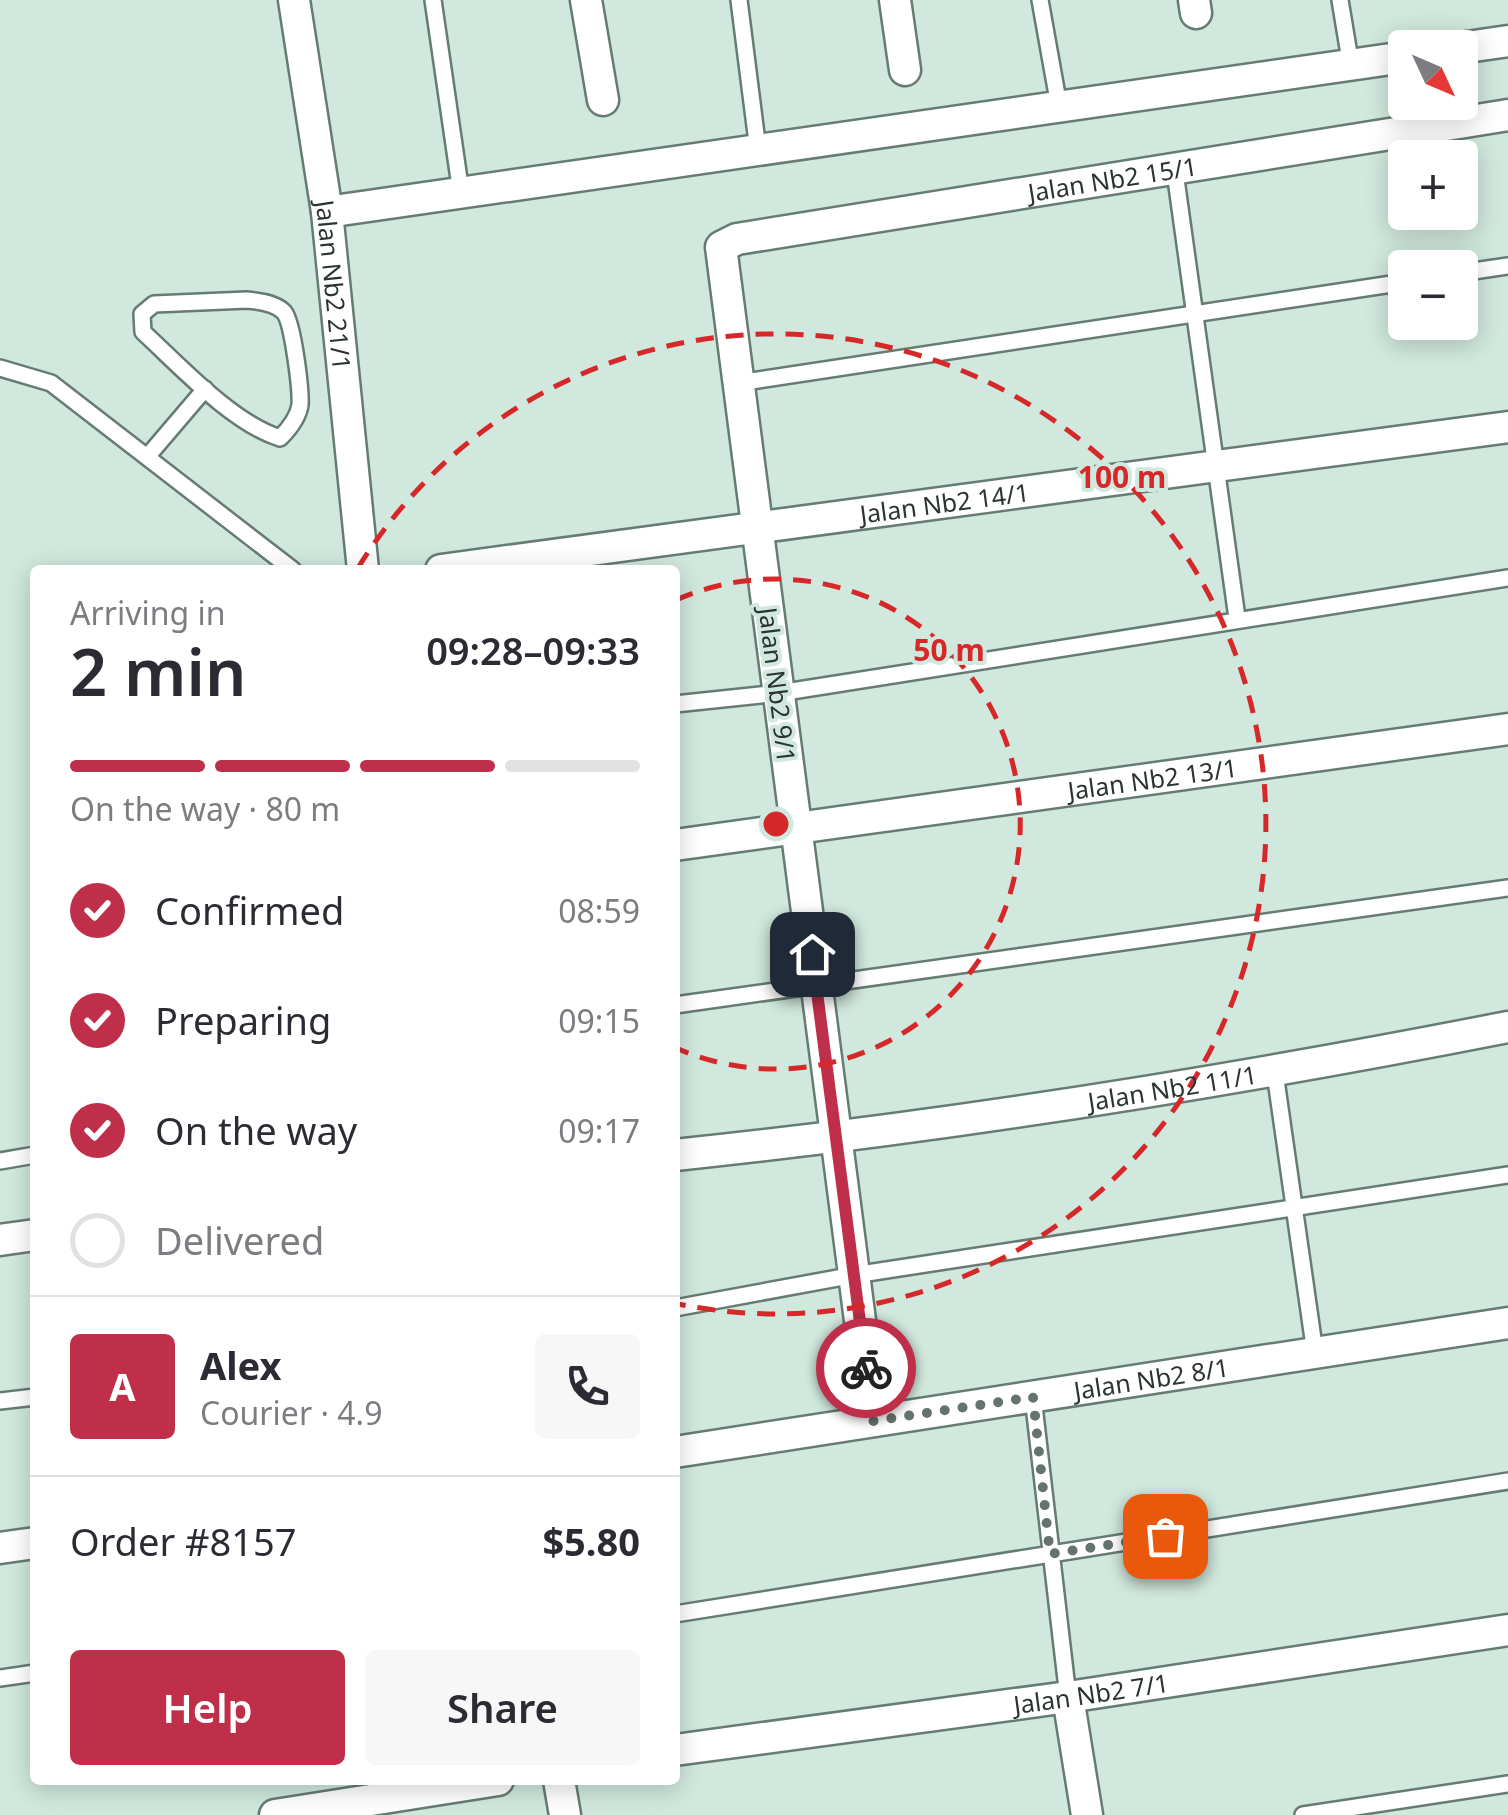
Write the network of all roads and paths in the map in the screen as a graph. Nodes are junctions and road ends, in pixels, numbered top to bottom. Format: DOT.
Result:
graph roads {
  1 [pos="294,0"];
  2 [pos="433,0"];
  3 [pos="586,0"];
  4 [pos="739,0"];
  5 [pos="895,0"];
  6 [pos="1040,0"];
  7 [pos="1340,0"];
  8 [pos="1508,40"];
  9 [pos="1478,45"];
  10 [pos="1388,60"];
  11 [pos="1351,66"];
  12 [pos="905,70"];
  13 [pos="603,100"];
  14 [pos="1059,106"];
  15 [pos="1508,115"];
  16 [pos="758,150"];
  17 [pos="1175,172"];
  18 [pos="461,193"];
  19 [pos="326,212"];
  20 [pos="721,247"];
  21 [pos="1508,266"];
  22 [pos="1478,270"];
  23 [pos="1388,285"];
  24 [pos="1196,313"];
  25 [pos="0,368"];
  26 [pos="738,383"];
  27 [pos="205,389"];
  28 [pos="1508,427"];
  29 [pos="147,457"];
  30 [pos="1218,465"];
  31 [pos="757,526"];
  32 [pos="287,565"];
  33 [pos="362,565"];
  34 [pos="477,565"];
  35 [pos="1508,578"];
  36 [pos="1237,618"];
  37 [pos="779,693"];
  38 [pos="680,703"];
  39 [pos="1508,729"];
  40 [pos="796,827"];
  41 [pos="680,844"];
  42 [pos="1508,888"];
  43 [pos="817,986"];
  44 [pos="680,1004"];
  45 [pos="1508,1027"];
  46 [pos="1276,1073"];
  47 [pos="836,1138"];
  48 [pos="680,1154"];
  49 [pos="30,1156"];
  50 [pos="0,1161"];
  51 [pos="1508,1175"];
  52 [pos="1296,1209"];
  53 [pos="30,1236"];
  54 [pos="0,1240"];
  55 [pos="854,1275"];
  56 [pos="680,1307"];
  57 [pos="1508,1323"];
  58 [pos="1315,1353"];
  59 [pos="1033,1397"];
  60 [pos="30,1398"];
  61 [pos="0,1401"];
  62 [pos="873,1421"];
  63 [pos="680,1451"];
  64 [pos="1508,1481"];
  65 [pos="30,1544"];
  66 [pos="0,1548"];
  67 [pos="1050,1554"];
  68 [pos="680,1613"];
  69 [pos="1508,1630"];
  70 [pos="30,1674"];
  71 [pos="0,1678"];
  72 [pos="1068,1697"];
  73 [pos="680,1749"];
  74 [pos="1508,1784"];
  75 [pos="466,1785"];
  76 [pos="561,1785"];
  77 [pos="275,1815"];
  78 [pos="565,1815"];
  79 [pos="1087,1815"];
  80 [pos="1303,1815"];
  1 -- 19 [label="street, Jalan Nb2 21/1"];
  2 -- 18 [label="lane"];
  3 -- 13 [label="street"];
  4 -- 16 [label="lane"];
  5 -- 12 [label="street"];
  6 -- 14 [label="lane"];
  7 -- 11 [label="lane"];
  8 -- 9 [label="street"];
  10 -- 11 [label="street"];
  11 -- 14 [label="street"];
  14 -- 16 [label="street"];
  15 -- 17 [label="street, Jalan Nb2 15/1"];
  16 -- 18 [label="street"];
  17 -- 20 [label="street, Jalan Nb2 15/1"];
  17 -- 24 [label="lane"];
  18 -- 19 [label="street"];
  19 -- 33 [label="street, Jalan Nb2 21/1"];
  20 -- 26 [label="street, Jalan Nb2 9/1"];
  21 -- 22 [label="lane"];
  23 -- 24 [label="lane"];
  24 -- 26 [label="lane"];
  24 -- 30 [label="lane"];
  25 -- 29 [label="lane"];
  26 -- 31 [label="street, Jalan Nb2 9/1"];
  27 -- 27 [label="lane"];
  27 -- 29 [label="lane"];
  28 -- 30 [label="street, Jalan Nb2 14/1"];
  29 -- 32 [label="lane"];
  30 -- 31 [label="street, Jalan Nb2 14/1"];
  30 -- 36 [label="lane"];
  31 -- 34 [label="street, Jalan Nb2 14/1"];
  31 -- 37 [label="street, Jalan Nb2 9/1"];
  35 -- 36 [label="lane"];
  36 -- 37 [label="lane"];
  37 -- 38 [label="lane"];
  37 -- 40 [label="street, Jalan Nb2 9/1"];
  39 -- 40 [label="street, Jalan Nb2 13/1"];
  40 -- 41 [label="street, Jalan Nb2 13/1"];
  40 -- 43 [label="street, Jalan Nb2 9/1"];
  42 -- 43 [label="lane"];
  43 -- 44 [label="lane"];
  43 -- 47 [label="street, Jalan Nb2 9/1"];
  45 -- 46 [label="street, Jalan Nb2 11/1"];
  46 -- 47 [label="street, Jalan Nb2 11/1"];
  46 -- 52 [label="lane"];
  47 -- 48 [label="street, Jalan Nb2 11/1"];
  47 -- 55 [label="street, Jalan Nb2 9/1"];
  49 -- 50 [label="lane"];
  51 -- 52 [label="lane"];
  52 -- 55 [label="lane"];
  52 -- 58 [label="lane"];
  53 -- 54 [label="street"];
  55 -- 56 [label="lane"];
  55 -- 62 [label="street, Jalan Nb2 9/1"];
  57 -- 58 [label="street, Jalan Nb2 8/1"];
  58 -- 59 [label="street, Jalan Nb2 8/1"];
  59 -- 62 [label="street, Jalan Nb2 8/1"];
  59 -- 67 [label="lane"];
  60 -- 61 [label="lane"];
  62 -- 63 [label="street, Jalan Nb2 8/1"];
  64 -- 67 [label="lane"];
  65 -- 66 [label="street"];
  67 -- 68 [label="lane"];
  67 -- 72 [label="lane"];
  69 -- 72 [label="street, Jalan Nb2 7/1"];
  70 -- 71 [label="lane"];
  72 -- 73 [label="street, Jalan Nb2 7/1"];
  72 -- 79 [label="street"];
  74 -- 80 [label="lane"];
  75 -- 77 [label="street"];
  76 -- 78 [label="street"];
}
